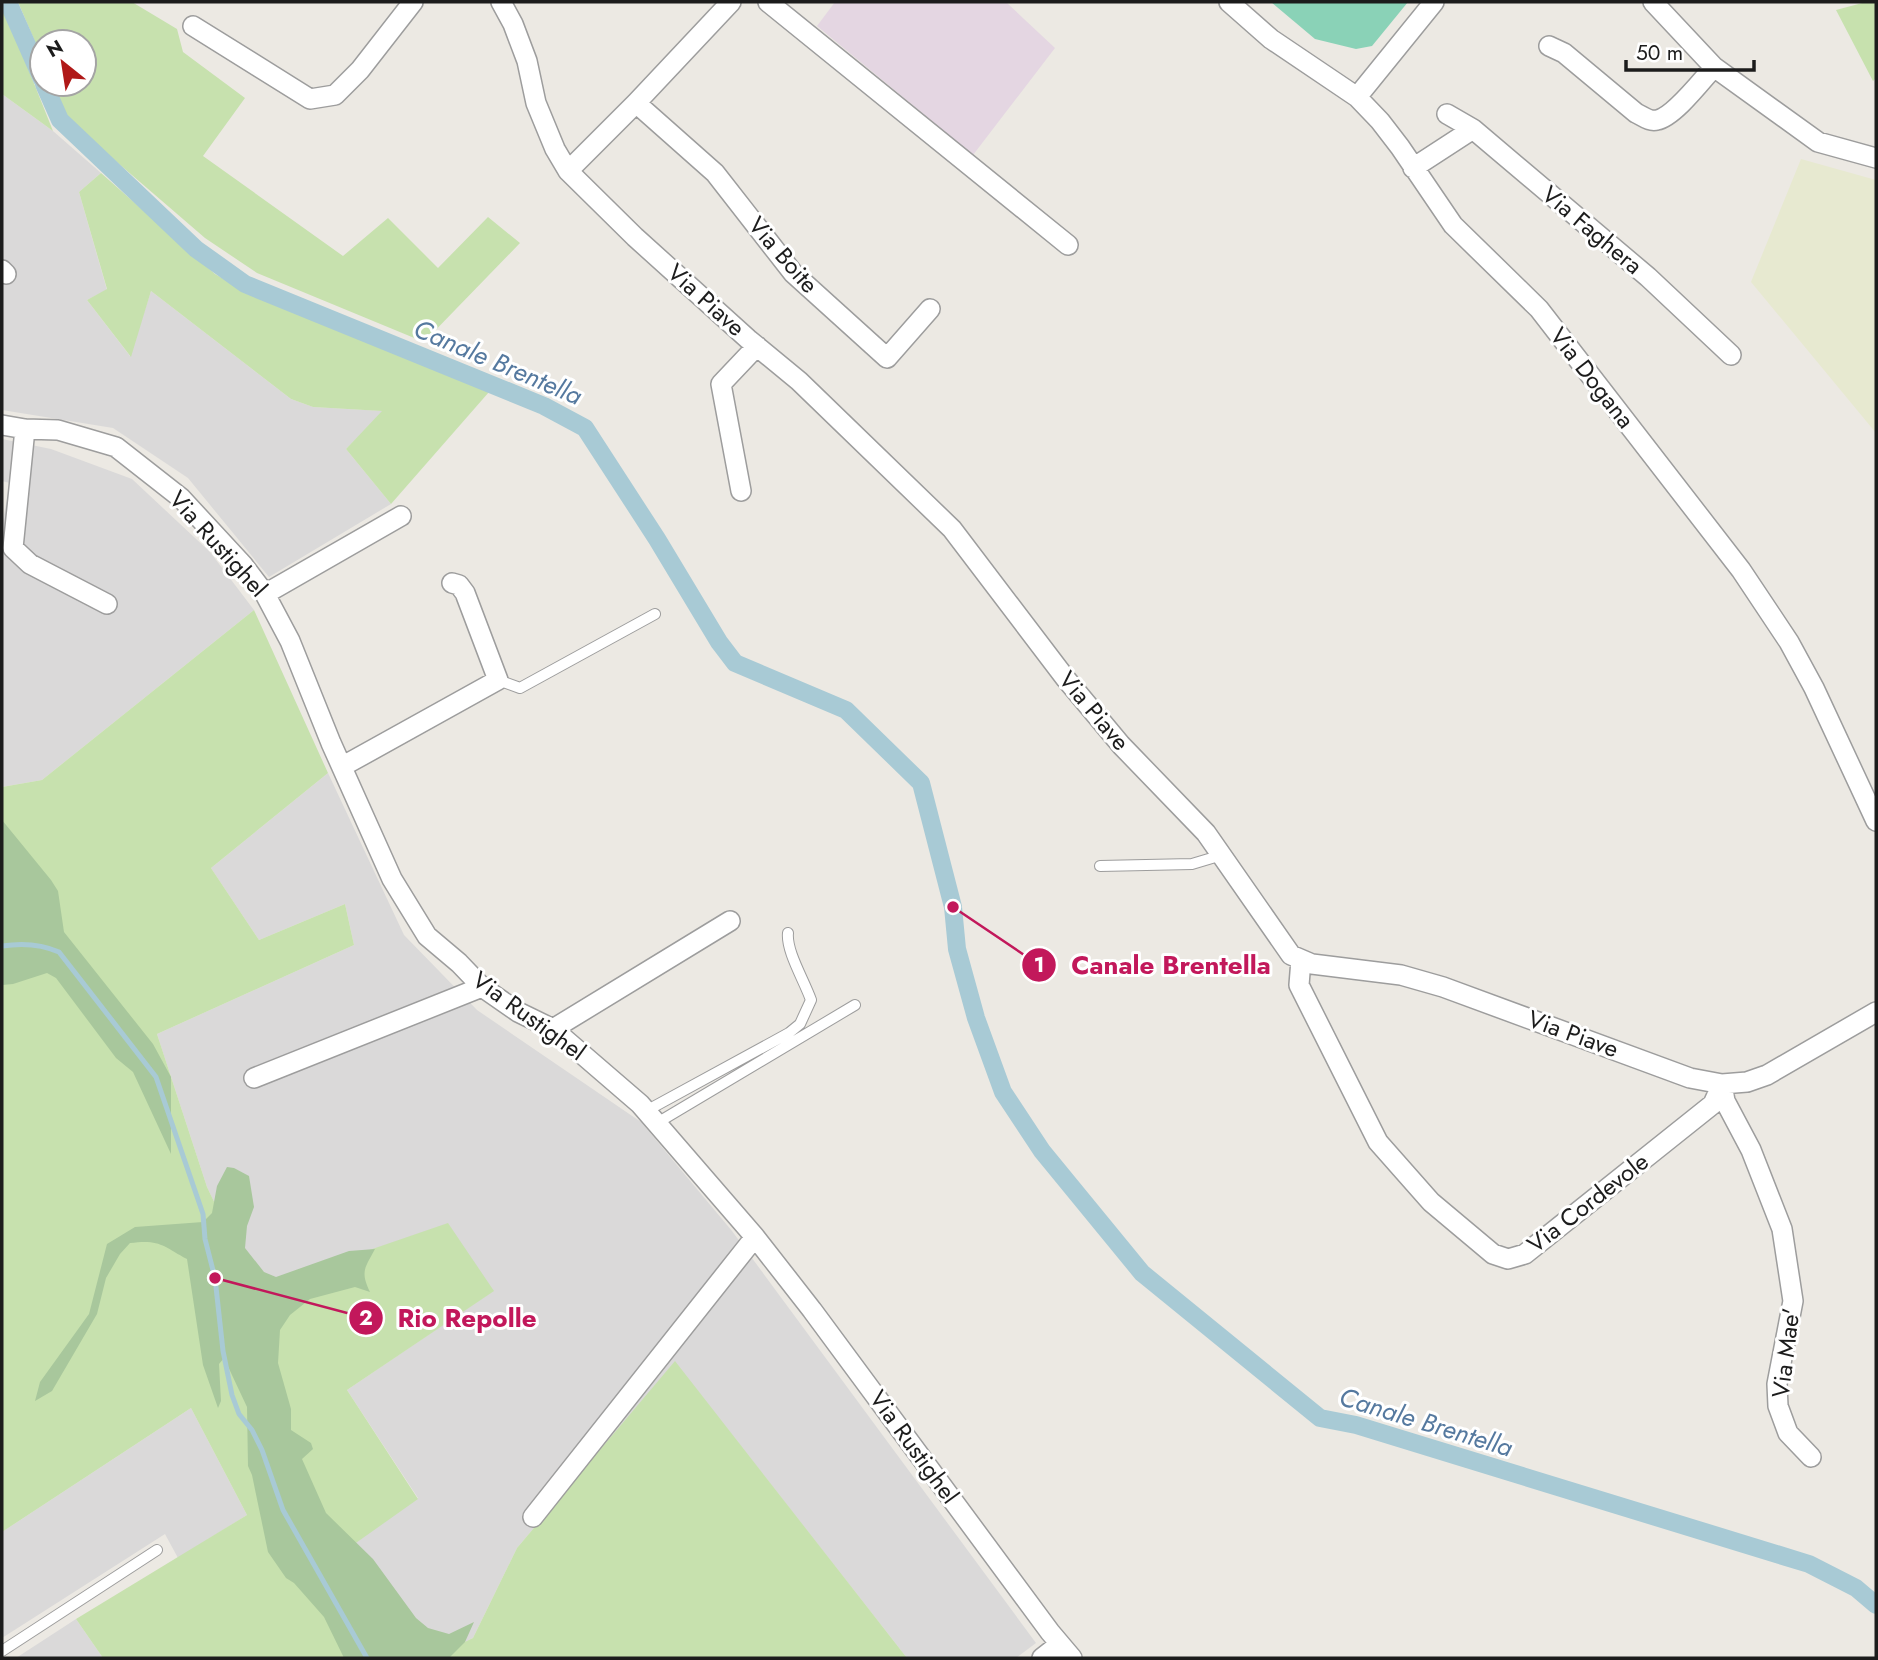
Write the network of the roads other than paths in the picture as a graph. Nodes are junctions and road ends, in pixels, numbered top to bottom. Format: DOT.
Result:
graph roads {
  1 [pos="413,2"];
  2 [pos="502,2"];
  3 [pos="731,2"];
  4 [pos="768,2"];
  5 [pos="1229,2"];
  6 [pos="1434,2"];
  7 [pos="1653,2"];
  8 [pos="193,26"];
  9 [pos="1549,46"];
  10 [pos="1714,67"];
  11 [pos="1357,97"];
  12 [pos="636,103"];
  13 [pos="1447,114"];
  14 [pos="1473,129"];
  15 [pos="1876,158"];
  16 [pos="1413,168"];
  17 [pos="568,171"];
  18 [pos="1068,245"];
  19 [pos="930,309"];
  20 [pos="757,346"];
  21 [pos="1731,355"];
  22 [pos="2,425"];
  23 [pos="25,429"];
  24 [pos="741,491"];
  25 [pos="401,516"];
  26 [pos="452,583"];
  27 [pos="265,594"];
  28 [pos="107,604"];
  29 [pos="655,614"];
  30 [pos="498,680"];
  31 [pos="343,766"];
  32 [pos="1876,821"];
  33 [pos="1222,855"];
  34 [pos="1100,866"];
  35 [pos="730,921"];
  36 [pos="788,933"];
  37 [pos="1301,960"];
  38 [pos="482,987"];
  39 [pos="855,1005"];
  40 [pos="1876,1012"];
  41 [pos="553,1029"];
  42 [pos="254,1078"];
  43 [pos="1721,1084"];
  44 [pos="652,1117"];
  45 [pos="755,1237"];
  46 [pos="1811,1457"];
  47 [pos="533,1517"];
  48 [pos="157,1550"];
  49 [pos="2,1651"];
  50 [pos="1066,1651"];
  51 [pos="1042,1658"];
  1 -- 8 [label="street"];
  2 -- 17 [label="street, Via Piave"];
  3 -- 12 [label="street"];
  4 -- 18 [label="street"];
  5 -- 11 [label="street, Via Dogana"];
  6 -- 11 [label="street"];
  7 -- 10 [label="street"];
  9 -- 10 [label="street"];
  10 -- 15 [label="street"];
  11 -- 16 [label="street, Via Dogana"];
  12 -- 17 [label="street"];
  12 -- 19 [label="street, Via Boite"];
  13 -- 14 [label="street, Via Faghera"];
  14 -- 16 [label="street"];
  14 -- 21 [label="street, Via Faghera"];
  16 -- 32 [label="street, Via Dogana"];
  17 -- 20 [label="street, Via Piave"];
  20 -- 24 [label="street"];
  20 -- 33 [label="street, Via Piave"];
  22 -- 23 [label="street, Via Rustighel"];
  23 -- 27 [label="street, Via Rustighel"];
  23 -- 28 [label="street"];
  25 -- 27 [label="street"];
  26 -- 30 [label="street"];
  27 -- 31 [label="street, Via Rustighel"];
  29 -- 30 [label="lane"];
  30 -- 31 [label="street"];
  31 -- 38 [label="street, Via Rustighel"];
  33 -- 34 [label="lane"];
  33 -- 37 [label="street, Via Piave"];
  35 -- 41 [label="street"];
  36 -- 44 [label="lane"];
  37 -- 43 [label="street, Via Piave"];
  37 -- 43 [label="street, Via Cordevole"];
  38 -- 41 [label="street, Via Rustighel"];
  38 -- 42 [label="street"];
  39 -- 44 [label="lane"];
  40 -- 43 [label="street, Via Piave"];
  41 -- 44 [label="street, Via Rustighel"];
  43 -- 46 [label="street, Via Mae'"];
  44 -- 45 [label="street, Via Rustighel"];
  45 -- 47 [label="street"];
  45 -- 50 [label="street, Via Rustighel"];
  48 -- 49 [label="lane"];
  50 -- 51 [label="street"];
}
